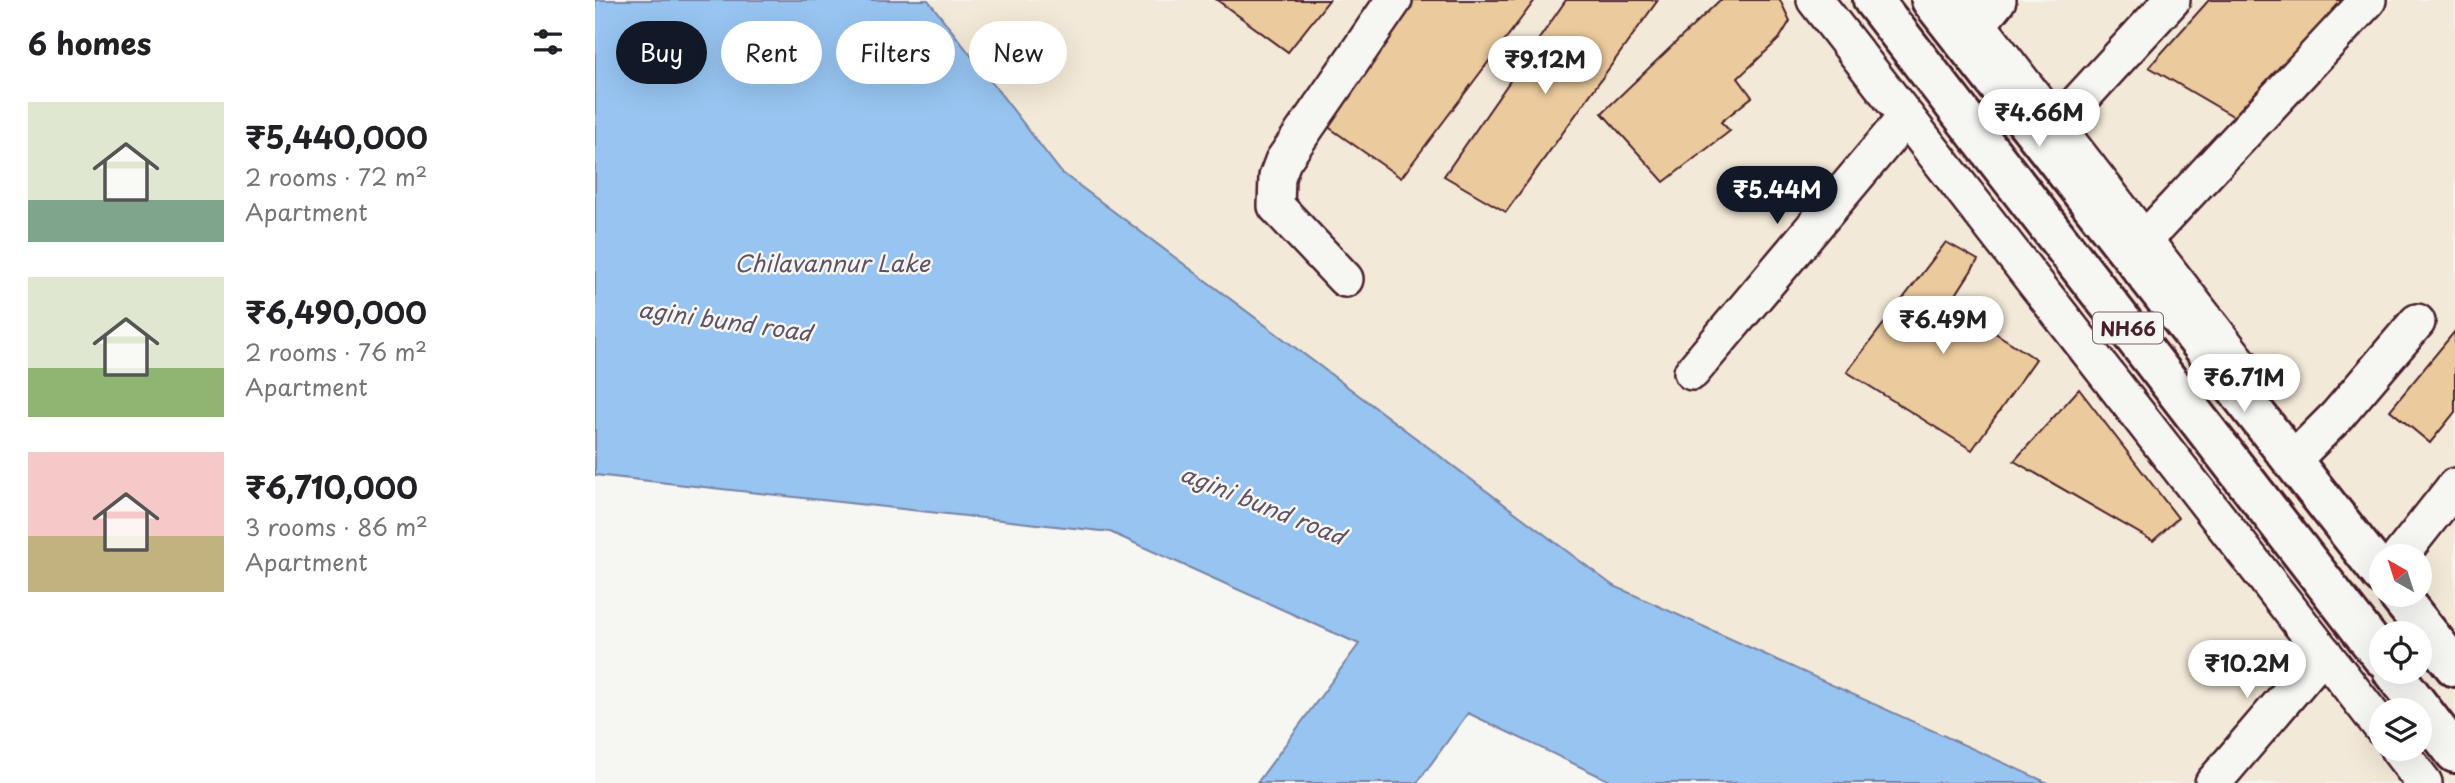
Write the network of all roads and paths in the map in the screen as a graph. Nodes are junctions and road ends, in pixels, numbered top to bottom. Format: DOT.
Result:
graph roads {
  1 [pos="1394,0"];
  2 [pos="1815,0"];
  3 [pos="1873,0"];
  4 [pos="1931,0"];
  5 [pos="2172,0"];
  6 [pos="2368,0"];
  7 [pos="1978,8"];
  8 [pos="1906,117"];
  9 [pos="2056,125"];
  10 [pos="2145,239"];
  11 [pos="1345,279"];
  12 [pos="2417,323"];
  13 [pos="1692,372"];
  14 [pos="2305,448"];
  15 [pos="2455,486"];
  16 [pos="2380,544"];
  17 [pos="2409,544"];
  18 [pos="2369,558"];
  19 [pos="2407,607"];
  20 [pos="2429,607"];
  21 [pos="2369,640"];
  22 [pos="2455,640"];
  23 [pos="2324,653"];
  24 [pos="2455,667"];
  25 [pos="2402,684"];
  26 [pos="2369,711"];
  27 [pos="2455,753"];
  28 [pos="2407,761"];
  29 [pos="2213,783"];
  30 [pos="2424,783"];
  1 -- 11 [label="street"];
  2 -- 8 [label="street"];
  3 -- 21 [label="highway, NH66"];
  4 -- 18 [label="highway, NH66"];
  5 -- 9 [label="street"];
  6 -- 10 [label="street"];
  7 -- 9 [label="street"];
  8 -- 13 [label="street"];
  8 -- 23 [label="street"];
  9 -- 10 [label="street"];
  10 -- 14 [label="street"];
  12 -- 14 [label="street"];
  14 -- 16 [label="street"];
  15 -- 17 [label="street"];
  19 -- 24 [label="highway"];
  20 -- 22 [label="street"];
  23 -- 26 [label="street"];
  23 -- 29 [label="street"];
  25 -- 27 [label="highway"];
  28 -- 30 [label="street"];
}
